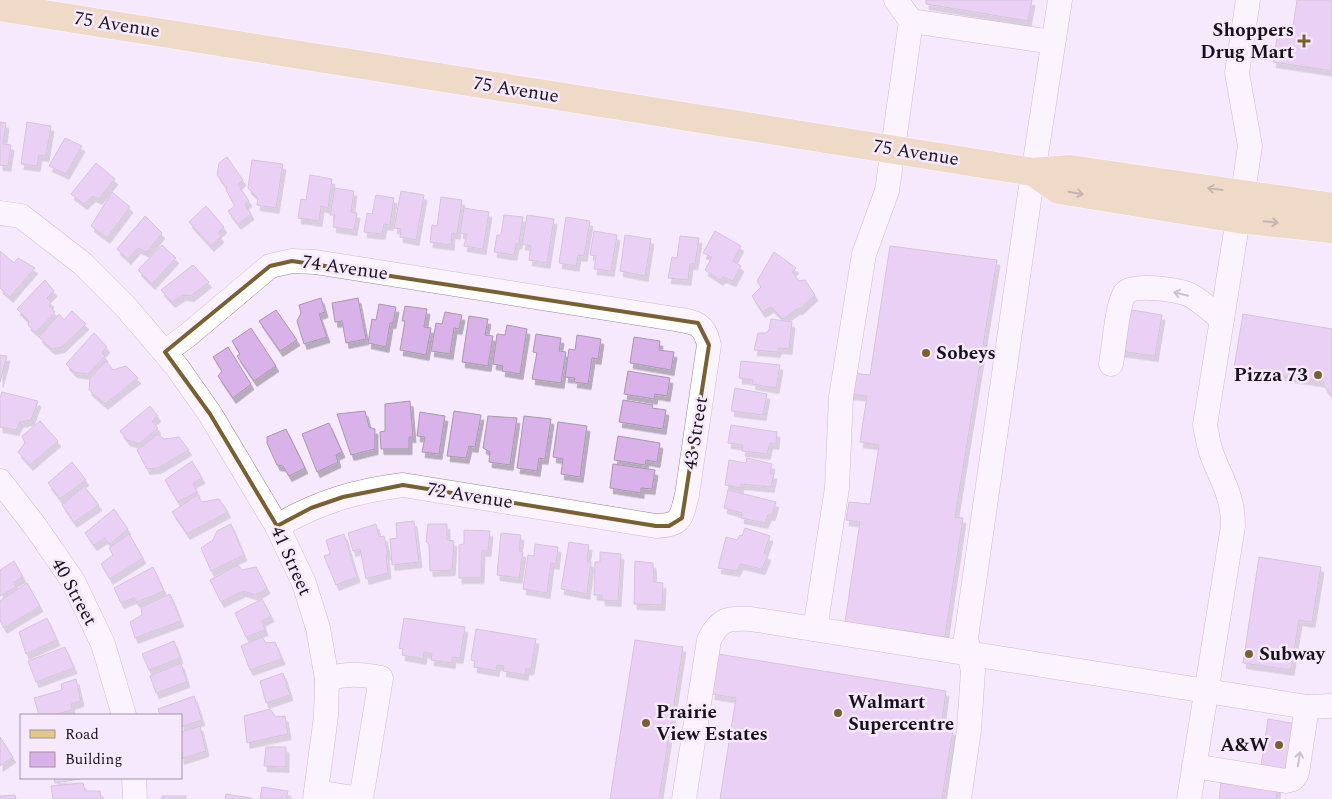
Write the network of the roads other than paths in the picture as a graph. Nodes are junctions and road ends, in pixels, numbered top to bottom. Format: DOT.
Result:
graph roads {
  1 [pos="896,0"];
  2 [pos="1060,0"];
  3 [pos="1248,0"];
  4 [pos="0,7"];
  5 [pos="911,21"];
  6 [pos="1053,42"];
  7 [pos="893,149"];
  8 [pos="1033,172"];
  9 [pos="1240,206"];
  10 [pos="1332,207"];
  11 [pos="0,213"];
  12 [pos="1332,229"];
  13 [pos="1222,320"];
  14 [pos="707,334"];
  15 [pos="165,352"];
  16 [pos="1111,364"];
  17 [pos="0,481"];
  18 [pos="277,526"];
  19 [pos="669,526"];
  20 [pos="815,629"];
  21 [pos="970,654"];
  22 [pos="327,679"];
  23 [pos="1206,691"];
  24 [pos="1322,709"];
  25 [pos="124,714"];
  26 [pos="1194,766"];
  27 [pos="134,779"];
  28 [pos="316,795"];
  29 [pos="135,799"];
  30 [pos="361,799"];
  31 [pos="684,799"];
  32 [pos="959,799"];
  33 [pos="1189,799"];
  1 -- 5 [label="street"];
  2 -- 6 [label="street"];
  3 -- 9 [label="street"];
  4 -- 7 [label="main road, 75 Avenue"];
  5 -- 6 [label="street"];
  5 -- 7 [label="street"];
  6 -- 8 [label="street"];
  7 -- 8 [label="main road, 75 Avenue"];
  7 -- 20 [label="street"];
  8 -- 9 [label="main road, 75 Avenue"];
  8 -- 21 [label="street"];
  9 -- 10 [label="main road, 75 Avenue"];
  9 -- 12 [label="main road, 75 Avenue, one-way"];
  9 -- 13 [label="street"];
  11 -- 15 [label="street"];
  13 -- 16 [label="street, one-way"];
  13 -- 23 [label="street"];
  14 -- 15 [label="street, 74 Avenue"];
  14 -- 19 [label="street, 43 Street"];
  15 -- 18 [label="street, 41 Street"];
  17 -- 25 [label="street, 40 Street"];
  18 -- 19 [label="street, 72 Avenue"];
  18 -- 22 [label="street, 41 Street"];
  20 -- 21 [label="street"];
  20 -- 31 [label="street"];
  21 -- 23 [label="street"];
  21 -- 32 [label="street"];
  22 -- 28 [label="street, 41 Street"];
  22 -- 30 [label="street"];
  23 -- 24 [label="street"];
  23 -- 26 [label="street"];
  26 -- 24 [label="street, one-way"];
  26 -- 33 [label="street"];
  27 -- 29 [label="street"];
  28 -- 30 [label="street"];
}
